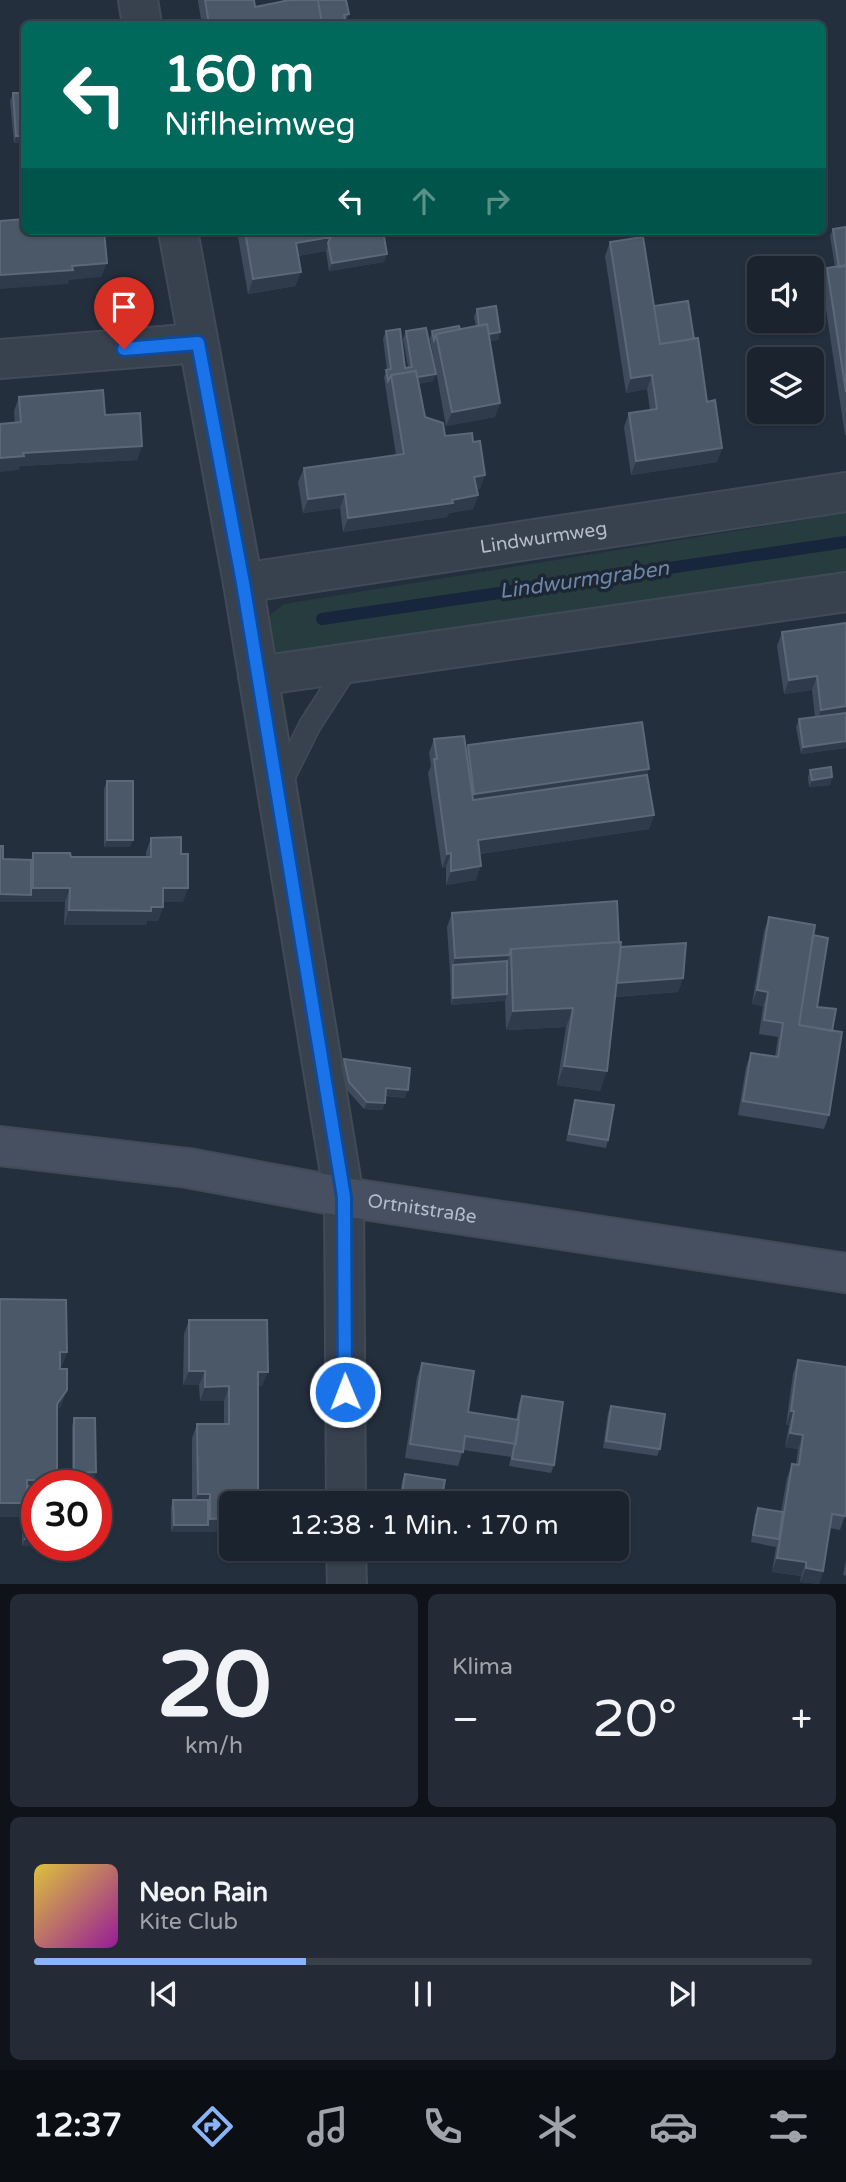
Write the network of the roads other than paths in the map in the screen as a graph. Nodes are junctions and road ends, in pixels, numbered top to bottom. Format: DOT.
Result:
graph roads {
  1 [pos="138,0"];
  2 [pos="142,21"];
  3 [pos="179,235"];
  4 [pos="198,343"];
  5 [pos="0,359"];
  6 [pos="846,492"];
  7 [pos="243,583"];
  8 [pos="846,592"];
  9 [pos="350,663"];
  10 [pos="258,676"];
  11 [pos="277,792"];
  12 [pos="0,1146"];
  13 [pos="344,1197"];
  14 [pos="846,1273"];
  15 [pos="346,1491"];
  16 [pos="346,1561"];
  17 [pos="347,1584"];
  1 -- 2 [label="street"];
  3 -- 4 [label="street"];
  4 -- 5 [label="street"];
  4 -- 7 [label="street"];
  6 -- 7 [label="street, Lindwurmweg"];
  7 -- 10 [label="street"];
  8 -- 9 [label="street"];
  9 -- 10 [label="street"];
  9 -- 11 [label="lane"];
  10 -- 11 [label="street"];
  11 -- 13 [label="street"];
  12 -- 13 [label="street, Ortnitstraße"];
  13 -- 14 [label="street, Ortnitstraße"];
  13 -- 15 [label="street"];
  16 -- 17 [label="street"];
}
